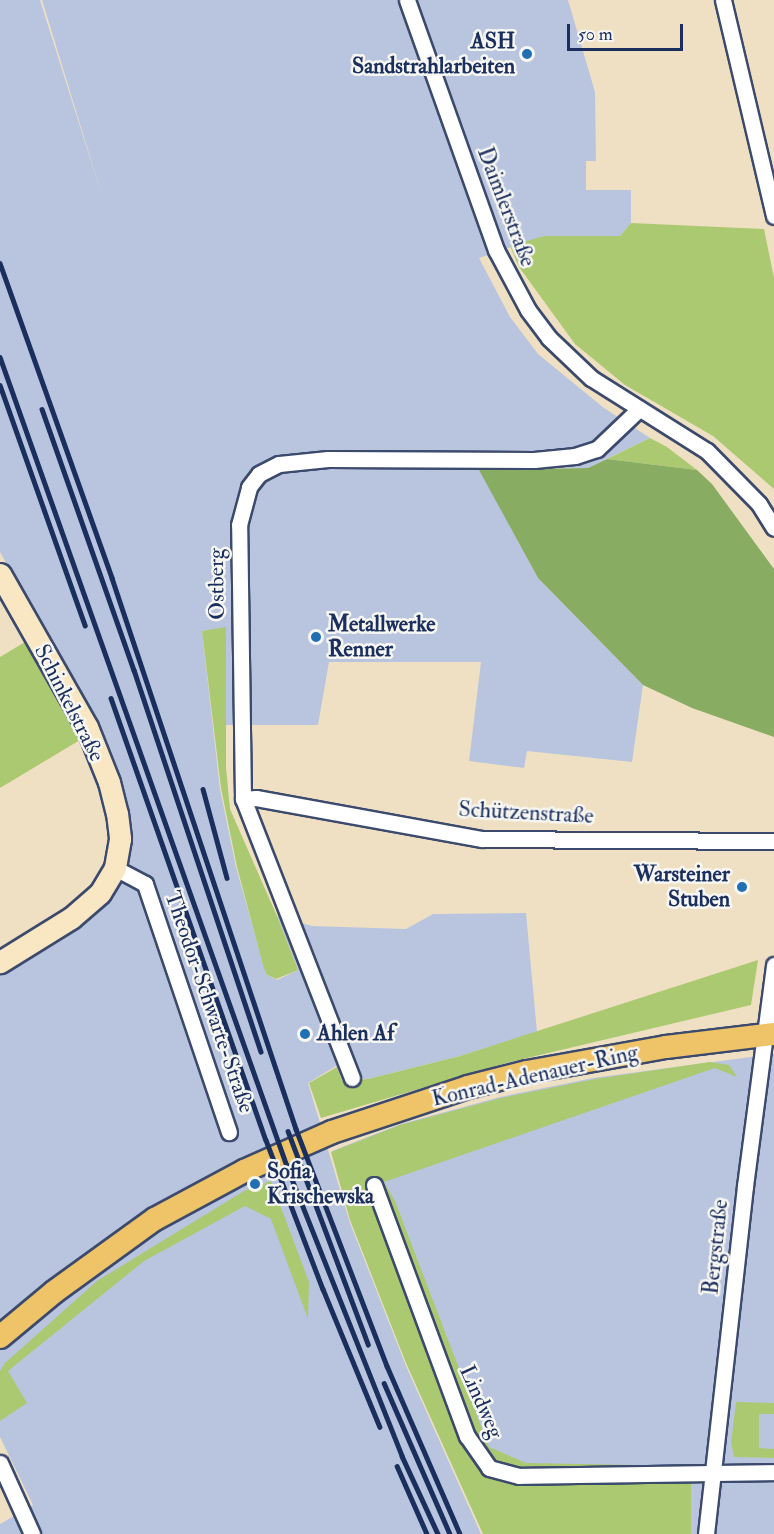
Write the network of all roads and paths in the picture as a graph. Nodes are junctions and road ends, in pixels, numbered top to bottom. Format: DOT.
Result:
graph roads {
  1 [pos="407,0"];
  2 [pos="723,0"];
  3 [pos="774,216"];
  4 [pos="639,409"];
  5 [pos="774,528"];
  6 [pos="0,574"];
  7 [pos="243,799"];
  8 [pos="774,842"];
  9 [pos="115,868"];
  10 [pos="0,962"];
  11 [pos="774,965"];
  12 [pos="769,1034"];
  13 [pos="352,1078"];
  14 [pos="229,1132"];
  15 [pos="374,1185"];
  16 [pos="0,1337"];
  17 [pos="0,1462"];
  18 [pos="712,1471"];
  19 [pos="774,1472"];
  20 [pos="32,1534"];
  21 [pos="706,1534"];
  1 -- 4 [label="street, Daimlerstraße"];
  2 -- 3 [label="street"];
  4 -- 5 [label="street, Daimlerstraße"];
  4 -- 7 [label="street, Ostberg"];
  6 -- 9 [label="street, Schinkelstraße"];
  7 -- 8 [label="street, Schützenstraße"];
  7 -- 13 [label="street, Ostberg"];
  9 -- 10 [label="street, Schinkelstraße"];
  9 -- 14 [label="street, Theodor-Schwarte-Straße"];
  11 -- 12 [label="street, Bergstraße"];
  12 -- 16 [label="main road, Konrad-Adenauer-Ring"];
  12 -- 18 [label="street, Bergstraße"];
  15 -- 18 [label="street, Lindweg"];
  17 -- 20 [label="street"];
  18 -- 19 [label="street, Lindweg"];
  18 -- 21 [label="street, Bergstraße"];
}
